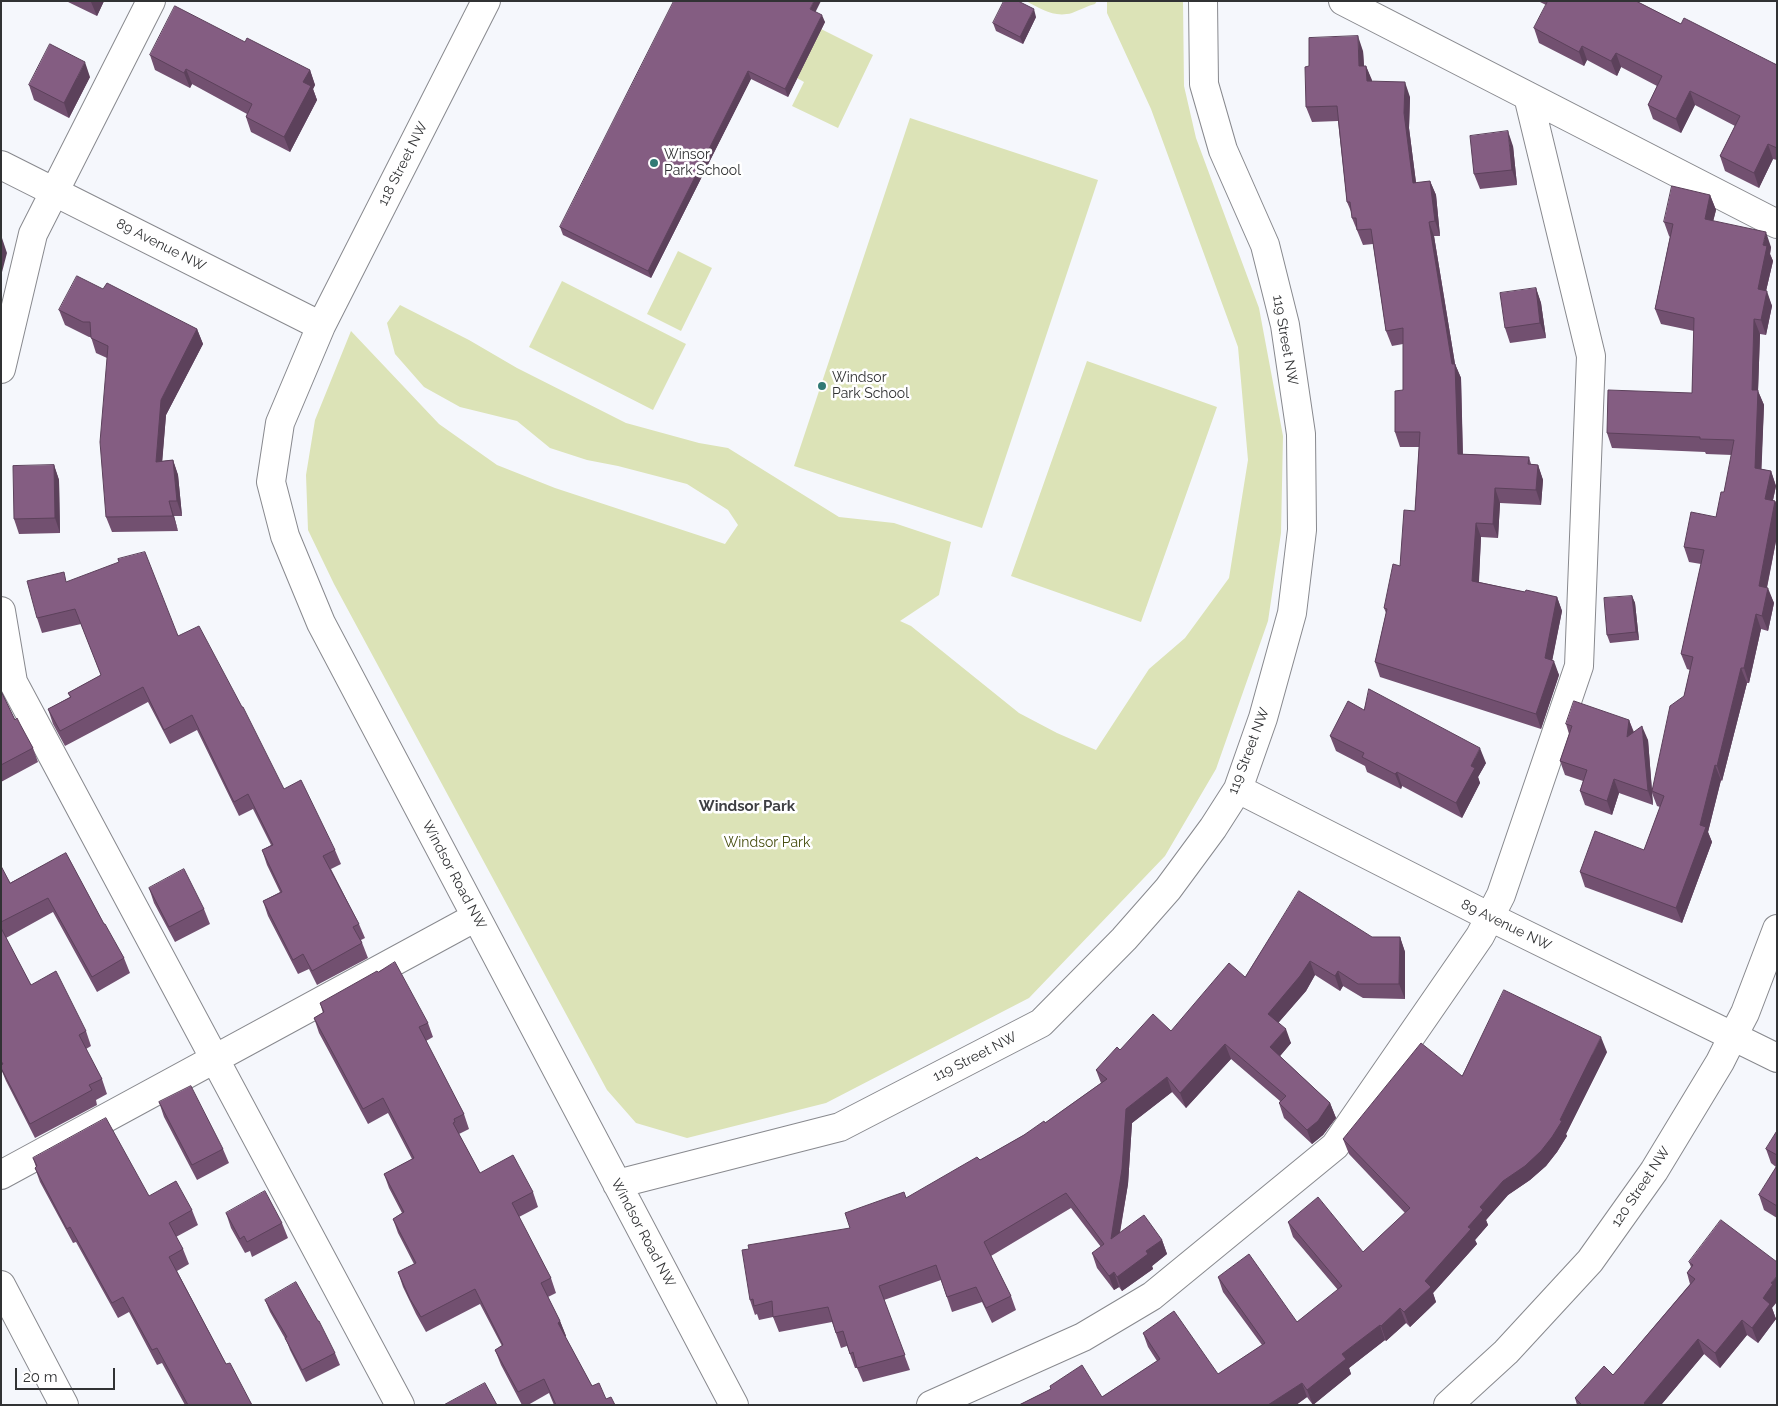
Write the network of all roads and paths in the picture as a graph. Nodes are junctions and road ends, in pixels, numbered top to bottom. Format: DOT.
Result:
graph roads {
  1 [pos="151,1"];
  2 [pos="486,1"];
  3 [pos="1203,1"];
  4 [pos="1343,1"];
  5 [pos="1528,96"];
  6 [pos="1,165"];
  7 [pos="54,191"];
  8 [pos="1777,224"];
  9 [pos="321,326"];
  10 [pos="1,369"];
  11 [pos="1,611"];
  12 [pos="1238,789"];
  13 [pos="476,917"];
  14 [pos="1490,917"];
  15 [pos="1777,929"];
  16 [pos="1733,1036"];
  17 [pos="1777,1058"];
  18 [pos="215,1059"];
  19 [pos="1,1175"];
  20 [pos="617,1184"];
  21 [pos="1,1286"];
  22 [pos="64,1405"];
  23 [pos="400,1405"];
  24 [pos="734,1405"];
  25 [pos="931,1405"];
  26 [pos="1448,1405"];
  1 -- 7 [label="street"];
  2 -- 9 [label="street, 118 Street NW"];
  3 -- 12 [label="street, 119 Street NW"];
  4 -- 5 [label="street"];
  5 -- 8 [label="street"];
  5 -- 14 [label="street"];
  6 -- 7 [label="street, 89 Avenue NW"];
  7 -- 9 [label="street, 89 Avenue NW"];
  7 -- 10 [label="street"];
  9 -- 13 [label="street, Windsor Road NW"];
  11 -- 18 [label="street"];
  12 -- 14 [label="street, 89 Avenue NW"];
  12 -- 20 [label="street, 119 Street NW"];
  13 -- 18 [label="street"];
  13 -- 20 [label="street, Windsor Road NW"];
  14 -- 16 [label="street, 89 Avenue NW"];
  14 -- 25 [label="street"];
  15 -- 16 [label="street, 120 Street NW"];
  16 -- 17 [label="street, 89 Avenue NW"];
  16 -- 26 [label="street, 120 Street NW"];
  18 -- 19 [label="street"];
  18 -- 23 [label="street"];
  20 -- 24 [label="street, Windsor Road NW"];
  21 -- 22 [label="street"];
}
